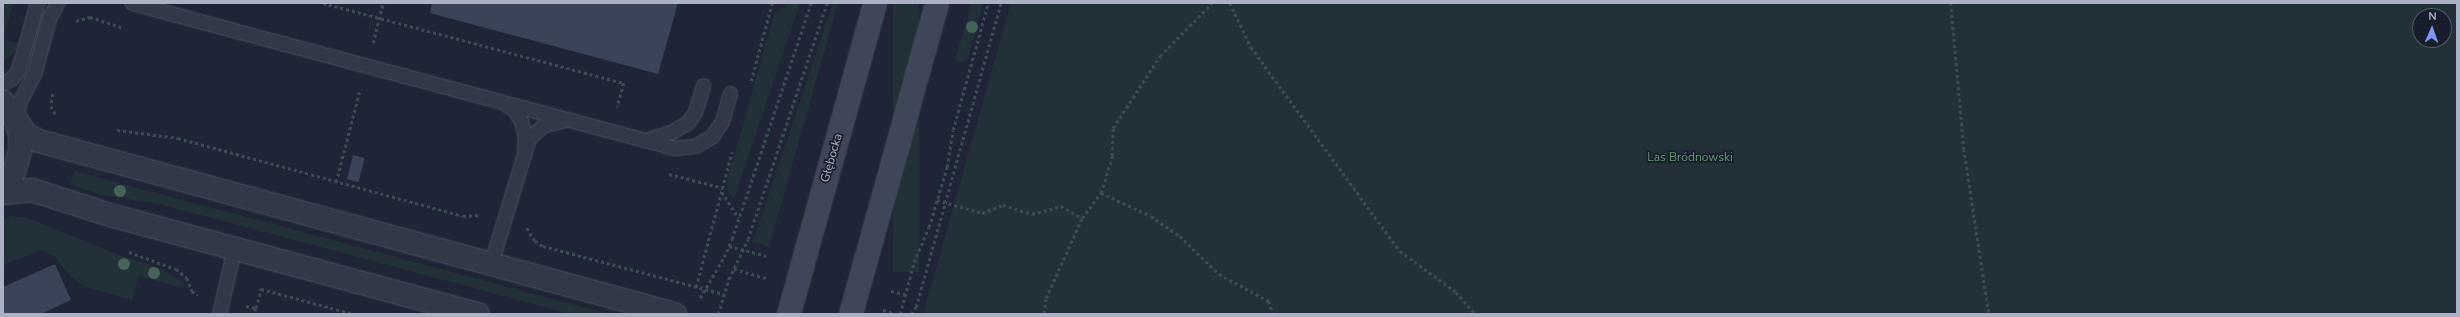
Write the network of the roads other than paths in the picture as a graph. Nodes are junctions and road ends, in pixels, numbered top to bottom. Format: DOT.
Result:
graph roads {
  1 [pos="37,3"];
  2 [pos="58,3"];
  3 [pos="132,3"];
  4 [pos="875,3"];
  5 [pos="937,3"];
  6 [pos="3,83"];
  7 [pos="703,85"];
  8 [pos="730,93"];
  9 [pos="3,102"];
  10 [pos="500,102"];
  11 [pos="16,120"];
  12 [pos="572,121"];
  13 [pos="638,139"];
  14 [pos="524,149"];
  15 [pos="3,189"];
  16 [pos="3,193"];
  17 [pos="234,249"];
  18 [pos="491,263"];
  19 [pos="219,314"];
  20 [pos="478,314"];
  21 [pos="675,314"];
  22 [pos="789,314"];
  23 [pos="851,314"];
  1 -- 6 [label="lane"];
  2 -- 11 [label="lane"];
  3 -- 10 [label="lane"];
  4 -- 22 [label="street, Głębocka"];
  5 -- 23 [label="street"];
  7 -- 13 [label="lane"];
  8 -- 13 [label="lane"];
  9 -- 11 [label="street"];
  10 -- 12 [label="lane"];
  10 -- 14 [label="lane"];
  11 -- 15 [label="street"];
  11 -- 18 [label="street"];
  12 -- 13 [label="lane"];
  12 -- 14 [label="lane"];
  14 -- 18 [label="lane"];
  16 -- 17 [label="street"];
  17 -- 19 [label="lane"];
  17 -- 20 [label="street"];
  18 -- 21 [label="street"];
}
